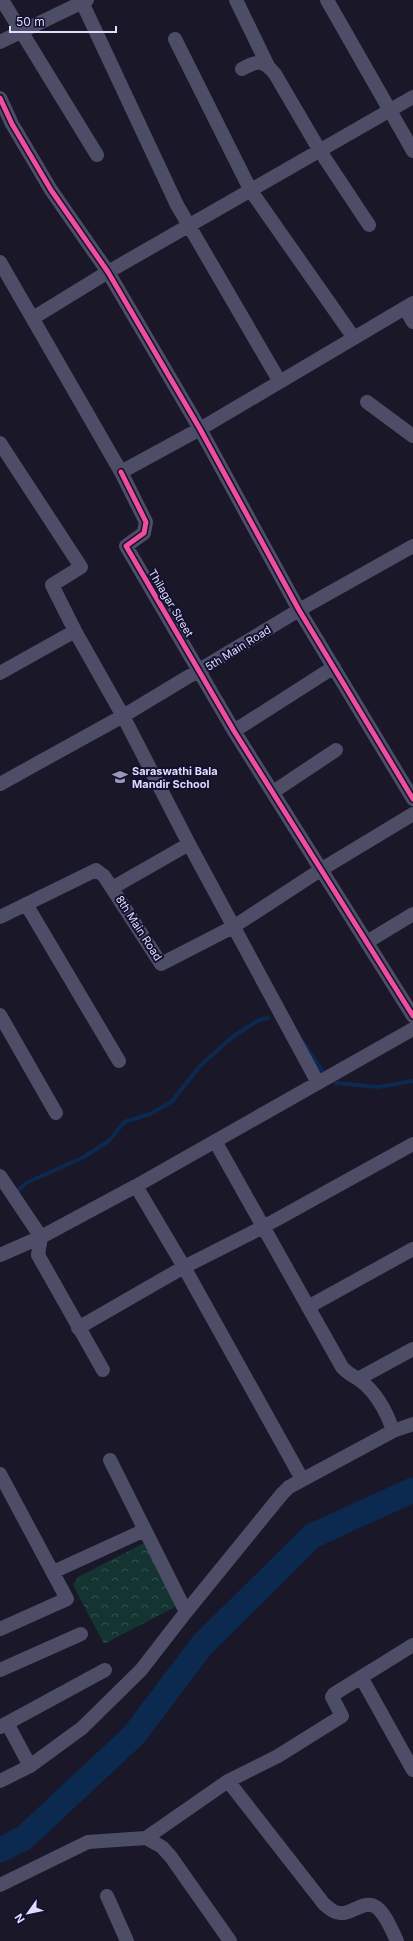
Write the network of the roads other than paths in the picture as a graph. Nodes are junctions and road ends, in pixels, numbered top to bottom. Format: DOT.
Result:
graph roads {
  1 [pos="2,0"];
  2 [pos="236,0"];
  3 [pos="327,0"];
  4 [pos="84,1"];
  5 [pos="21,31"];
  6 [pos="175,40"];
  7 [pos="0,42"];
  8 [pos="268,66"];
  9 [pos="242,69"];
  10 [pos="413,96"];
  11 [pos="0,98"];
  12 [pos="390,110"];
  13 [pos="413,150"];
  14 [pos="320,151"];
  15 [pos="97,155"];
  16 [pos="251,191"];
  17 [pos="369,225"];
  18 [pos="190,227"];
  19 [pos="1,264"];
  20 [pos="108,272"];
  21 [pos="409,306"];
  22 [pos="33,318"];
  23 [pos="413,322"];
  24 [pos="354,338"];
  25 [pos="280,382"];
  26 [pos="367,402"];
  27 [pos="200,429"];
  28 [pos="413,436"];
  29 [pos="0,443"];
  30 [pos="121,472"];
  31 [pos="413,546"];
  32 [pos="299,610"];
  33 [pos="75,631"];
  34 [pos="334,667"];
  35 [pos="200,671"];
  36 [pos="0,673"];
  37 [pos="123,716"];
  38 [pos="234,731"];
  39 [pos="336,750"];
  40 [pos="0,784"];
  41 [pos="273,792"];
  42 [pos="413,799"];
  43 [pos="413,814"];
  44 [pos="189,844"];
  45 [pos="322,869"];
  46 [pos="112,888"];
  47 [pos="26,904"];
  48 [pos="413,914"];
  49 [pos="0,917"];
  50 [pos="233,927"];
  51 [pos="367,942"];
  52 [pos="0,1014"];
  53 [pos="413,1016"];
  54 [pos="413,1029"];
  55 [pos="120,1061"];
  56 [pos="318,1083"];
  57 [pos="56,1113"];
  58 [pos="215,1141"];
  59 [pos="413,1144"];
  60 [pos="0,1176"];
  61 [pos="136,1186"];
  62 [pos="263,1227"];
  63 [pos="41,1236"];
  64 [pos="413,1249"];
  65 [pos="0,1255"];
  66 [pos="184,1267"];
  67 [pos="308,1307"];
  68 [pos="78,1328"];
  69 [pos="413,1349"];
  70 [pos="104,1370"];
  71 [pos="358,1379"];
  72 [pos="413,1424"];
  73 [pos="393,1431"];
  74 [pos="110,1460"];
  75 [pos="0,1474"];
  76 [pos="302,1479"];
  77 [pos="145,1530"];
  78 [pos="53,1572"];
  79 [pos="186,1612"];
  80 [pos="0,1629"];
  81 [pos="81,1634"];
  82 [pos="413,1645"];
  83 [pos="0,1670"];
  84 [pos="105,1670"];
  85 [pos="362,1677"];
  86 [pos="4,1725"];
  87 [pos="30,1766"];
  88 [pos="413,1770"];
  89 [pos="0,1781"];
  90 [pos="228,1781"];
  91 [pos="146,1838"];
  92 [pos="0,1885"];
  93 [pos="107,1896"];
  94 [pos="128,1941"];
  95 [pos="230,1941"];
  96 [pos="397,1941"];
  1 -- 5 [label="street"];
  2 -- 8 [label="street"];
  3 -- 12 [label="street"];
  4 -- 5 [label="street"];
  4 -- 18 [label="street"];
  5 -- 7 [label="street"];
  5 -- 15 [label="street"];
  6 -- 16 [label="street"];
  8 -- 9 [label="street"];
  8 -- 14 [label="street"];
  10 -- 12 [label="street"];
  11 -- 20 [label="street"];
  12 -- 13 [label="street"];
  12 -- 14 [label="street"];
  14 -- 16 [label="street"];
  14 -- 17 [label="street"];
  16 -- 18 [label="street"];
  16 -- 24 [label="street"];
  18 -- 20 [label="street"];
  18 -- 25 [label="street"];
  19 -- 22 [label="street"];
  20 -- 22 [label="street"];
  20 -- 27 [label="street"];
  21 -- 23 [label="street"];
  21 -- 24 [label="street"];
  22 -- 30 [label="street"];
  24 -- 25 [label="street"];
  25 -- 27 [label="street"];
  26 -- 28 [label="street"];
  27 -- 30 [label="street"];
  27 -- 32 [label="street"];
  29 -- 33 [label="street"];
  30 -- 35 [label="street, Thilagar Street"];
  31 -- 32 [label="street, 5th Main Road"];
  32 -- 34 [label="street"];
  32 -- 35 [label="street, 5th Main Road"];
  33 -- 36 [label="street"];
  33 -- 37 [label="street"];
  34 -- 38 [label="street"];
  34 -- 42 [label="street"];
  35 -- 37 [label="street, 5th Main Road"];
  35 -- 38 [label="street, Thilagar Street"];
  37 -- 40 [label="street, 5th Main Road"];
  37 -- 44 [label="street"];
  38 -- 41 [label="street, Thilagar Street"];
  39 -- 41 [label="street"];
  41 -- 45 [label="street, Thilagar Street"];
  43 -- 45 [label="street, 8th Main Road"];
  44 -- 46 [label="street"];
  44 -- 50 [label="street"];
  45 -- 50 [label="street, 8th Main Road"];
  45 -- 51 [label="street, Thilagar Street"];
  46 -- 47 [label="street, 8th Main Road"];
  46 -- 50 [label="street, 8th Main Road"];
  47 -- 49 [label="street, 8th Main Road"];
  47 -- 55 [label="street"];
  48 -- 51 [label="street"];
  50 -- 56 [label="street"];
  51 -- 53 [label="street, Thilagar Street"];
  52 -- 57 [label="street"];
  54 -- 56 [label="street"];
  56 -- 58 [label="street"];
  58 -- 61 [label="street"];
  58 -- 62 [label="street"];
  59 -- 62 [label="street"];
  60 -- 63 [label="street"];
  61 -- 63 [label="street"];
  61 -- 66 [label="street"];
  62 -- 66 [label="street"];
  62 -- 67 [label="street"];
  63 -- 65 [label="street"];
  63 -- 68 [label="street"];
  64 -- 67 [label="street"];
  66 -- 68 [label="street"];
  66 -- 76 [label="street"];
  67 -- 71 [label="street"];
  68 -- 70 [label="street"];
  69 -- 71 [label="street"];
  71 -- 73 [label="street"];
  72 -- 73 [label="street"];
  73 -- 76 [label="street"];
  74 -- 77 [label="street"];
  75 -- 78 [label="street"];
  76 -- 79 [label="street"];
  77 -- 78 [label="street"];
  77 -- 79 [label="street"];
  78 -- 80 [label="street"];
  79 -- 87 [label="street"];
  81 -- 83 [label="street"];
  82 -- 85 [label="street"];
  84 -- 86 [label="street"];
  85 -- 88 [label="street"];
  85 -- 90 [label="street"];
  86 -- 87 [label="street"];
  87 -- 89 [label="street"];
  90 -- 91 [label="street"];
  90 -- 96 [label="street"];
  91 -- 92 [label="street"];
  91 -- 95 [label="street"];
  93 -- 94 [label="street"];
}
